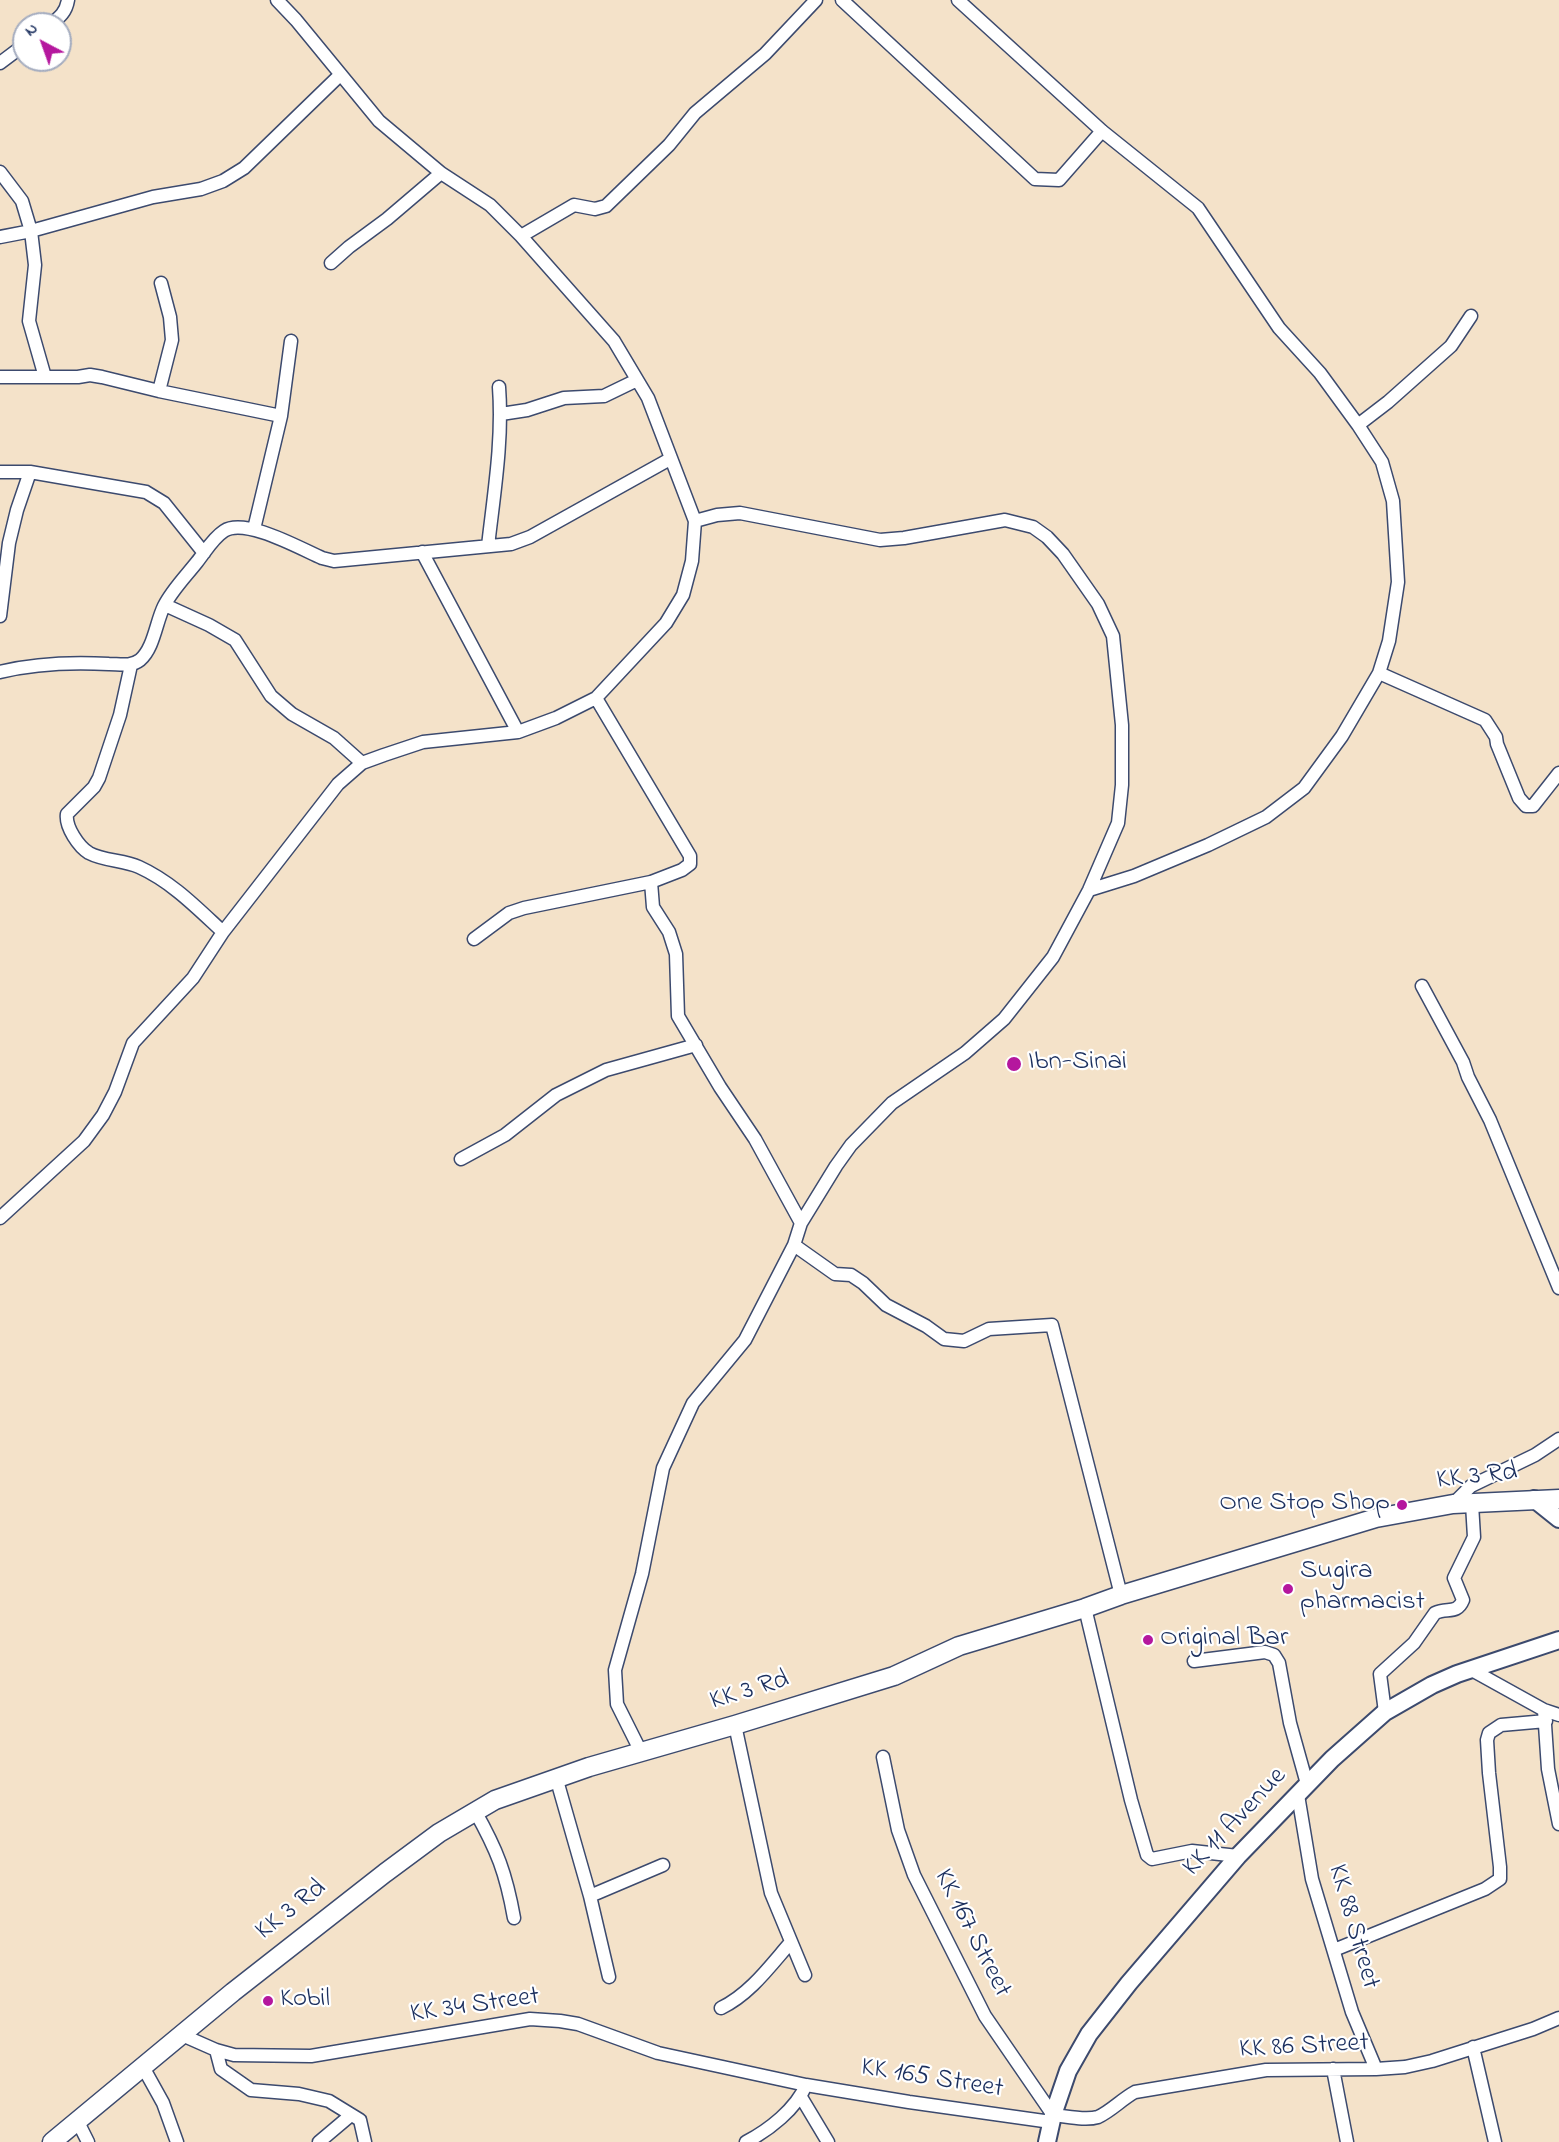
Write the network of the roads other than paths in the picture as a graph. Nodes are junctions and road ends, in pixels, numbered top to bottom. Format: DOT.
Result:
graph roads {
  1 [pos="277,0"];
  2 [pos="816,0"];
  3 [pos="842,0"];
  4 [pos="958,0"];
  5 [pos="340,75"];
  6 [pos="1102,131"];
  7 [pos="0,172"];
  8 [pos="441,172"];
  9 [pos="31,231"];
  10 [pos="521,236"];
  11 [pos="0,237"];
  12 [pos="331,263"];
  13 [pos="161,283"];
  14 [pos="1471,316"];
  15 [pos="291,341"];
  16 [pos="0,377"];
  17 [pos="45,377"];
  18 [pos="637,380"];
  19 [pos="500,387"];
  20 [pos="159,391"];
  21 [pos="501,414"];
  22 [pos="281,416"];
  23 [pos="1358,425"];
  24 [pos="670,459"];
  25 [pos="0,472"];
  26 [pos="30,472"];
  27 [pos="695,521"];
  28 [pos="254,529"];
  29 [pos="488,546"];
  30 [pos="422,552"];
  31 [pos="204,553"];
  32 [pos="165,605"];
  33 [pos="0,616"];
  34 [pos="131,664"];
  35 [pos="0,672"];
  36 [pos="1379,672"];
  37 [pos="596,698"];
  38 [pos="518,732"];
  39 [pos="362,763"];
  40 [pos="1559,773"];
  41 [pos="651,882"];
  42 [pos="1089,890"];
  43 [pos="223,932"];
  44 [pos="474,939"];
  45 [pos="1422,986"];
  46 [pos="696,1045"];
  47 [pos="461,1159"];
  48 [pos="0,1218"];
  49 [pos="801,1224"];
  50 [pos="794,1245"];
  51 [pos="1559,1288"];
  52 [pos="1559,1439"];
  53 [pos="1534,1499"];
  54 [pos="1559,1499"];
  55 [pos="1453,1504"];
  56 [pos="1472,1504"];
  57 [pos="1559,1519"];
  58 [pos="1120,1595"];
  59 [pos="1085,1608"];
  60 [pos="1559,1640"];
  61 [pos="1194,1662"];
  62 [pos="1470,1669"];
  63 [pos="1385,1712"];
  64 [pos="1545,1715"];
  65 [pos="1559,1715"];
  66 [pos="735,1725"];
  67 [pos="641,1752"];
  68 [pos="883,1757"];
  69 [pos="556,1777"];
  70 [pos="1302,1789"];
  71 [pos="475,1811"];
  72 [pos="1559,1824"];
  73 [pos="1238,1856"];
  74 [pos="663,1865"];
  75 [pos="590,1896"];
  76 [pos="514,1918"];
  77 [pos="791,1942"];
  78 [pos="1334,1950"];
  79 [pos="805,1975"];
  80 [pos="609,1977"];
  81 [pos="721,2008"];
  82 [pos="1559,2018"];
  83 [pos="182,2035"];
  84 [pos="1473,2047"];
  85 [pos="216,2050"];
  86 [pos="143,2067"];
  87 [pos="1333,2069"];
  88 [pos="1376,2069"];
  89 [pos="804,2091"];
  90 [pos="351,2115"];
  91 [pos="1052,2118"];
  92 [pos="78,2122"];
  93 [pos="52,2142"];
  94 [pos="88,2142"];
  95 [pos="177,2142"];
  96 [pos="319,2142"];
  97 [pos="365,2142"];
  98 [pos="746,2142"];
  99 [pos="828,2142"];
  100 [pos="1047,2142"];
  101 [pos="1347,2142"];
  102 [pos="1496,2142"];
  1 -- 5 [label="street"];
  2 -- 10 [label="street"];
  3 -- 6 [label="street"];
  4 -- 6 [label="street"];
  5 -- 8 [label="street"];
  5 -- 9 [label="street"];
  6 -- 23 [label="street"];
  7 -- 9 [label="street"];
  8 -- 10 [label="street"];
  8 -- 12 [label="street"];
  9 -- 11 [label="street"];
  9 -- 17 [label="street"];
  10 -- 18 [label="street"];
  13 -- 20 [label="street"];
  14 -- 23 [label="street"];
  15 -- 22 [label="street"];
  16 -- 17 [label="street"];
  17 -- 20 [label="street"];
  18 -- 21 [label="street"];
  18 -- 24 [label="street"];
  19 -- 21 [label="street"];
  20 -- 22 [label="street"];
  21 -- 29 [label="street"];
  22 -- 28 [label="street"];
  23 -- 36 [label="street"];
  24 -- 27 [label="street"];
  24 -- 29 [label="street"];
  25 -- 26 [label="street"];
  26 -- 31 [label="street"];
  26 -- 33 [label="street"];
  27 -- 37 [label="street"];
  27 -- 42 [label="street"];
  28 -- 30 [label="street"];
  28 -- 31 [label="street"];
  29 -- 30 [label="street"];
  30 -- 38 [label="street"];
  31 -- 32 [label="street"];
  32 -- 34 [label="street"];
  32 -- 39 [label="street"];
  34 -- 35 [label="street"];
  34 -- 43 [label="street"];
  36 -- 40 [label="street"];
  36 -- 42 [label="street"];
  37 -- 38 [label="street"];
  37 -- 41 [label="street"];
  38 -- 39 [label="street"];
  39 -- 43 [label="street"];
  41 -- 44 [label="street"];
  41 -- 46 [label="street"];
  42 -- 49 [label="street"];
  43 -- 48 [label="street"];
  45 -- 51 [label="street"];
  46 -- 47 [label="street"];
  46 -- 49 [label="street"];
  49 -- 50 [label="street"];
  50 -- 58 [label="street"];
  50 -- 67 [label="street"];
  52 -- 55 [label="street"];
  53 -- 54 [label="highway, KK 3 Rd"];
  53 -- 56 [label="highway, KK 3 Rd"];
  53 -- 57 [label="main road"];
  55 -- 56 [label="highway, KK 3 Rd"];
  55 -- 58 [label="highway, KK 3 Rd"];
  56 -- 63 [label="street"];
  58 -- 59 [label="highway, KK 3 Rd"];
  59 -- 66 [label="highway, KK 3 Rd"];
  59 -- 73 [label="street"];
  60 -- 62 [label="main road, KK 11 Avenue"];
  61 -- 70 [label="street, KK 88 Street"];
  62 -- 63 [label="main road, KK 11 Avenue"];
  62 -- 64 [label="street"];
  63 -- 70 [label="main road, KK 11 Avenue"];
  64 -- 65 [label="street"];
  64 -- 72 [label="street"];
  64 -- 78 [label="street"];
  66 -- 67 [label="highway, KK 3 Rd"];
  66 -- 77 [label="street"];
  67 -- 69 [label="highway, KK 3 Rd"];
  68 -- 91 [label="street, KK 167 Street"];
  69 -- 71 [label="highway, KK 3 Rd"];
  69 -- 75 [label="street"];
  70 -- 73 [label="main road, KK 11 Avenue"];
  70 -- 78 [label="street, KK 88 Street"];
  71 -- 76 [label="street"];
  71 -- 83 [label="highway, KK 3 Rd"];
  73 -- 91 [label="main road, KK 11 Avenue"];
  74 -- 75 [label="street"];
  75 -- 80 [label="street"];
  77 -- 79 [label="street"];
  77 -- 81 [label="street"];
  78 -- 88 [label="street, KK 88 Street"];
  82 -- 84 [label="street, KK 86 Street"];
  83 -- 85 [label="street, KK 34 Street"];
  83 -- 86 [label="highway, KK 3 Rd"];
  84 -- 88 [label="street, KK 86 Street"];
  84 -- 102 [label="street"];
  85 -- 89 [label="street, KK 34 Street"];
  85 -- 90 [label="street"];
  86 -- 92 [label="highway, KK 3 Rd"];
  86 -- 95 [label="street"];
  87 -- 88 [label="street, KK 86 Street"];
  87 -- 91 [label="street, KK 86 Street"];
  87 -- 101 [label="street"];
  89 -- 91 [label="street, KK 165 Street"];
  89 -- 98 [label="street"];
  89 -- 99 [label="street"];
  90 -- 96 [label="street"];
  90 -- 97 [label="street"];
  91 -- 100 [label="main road, KK 11 Avenue"];
  92 -- 93 [label="highway, KK 3 Rd"];
  92 -- 94 [label="street"];
}
